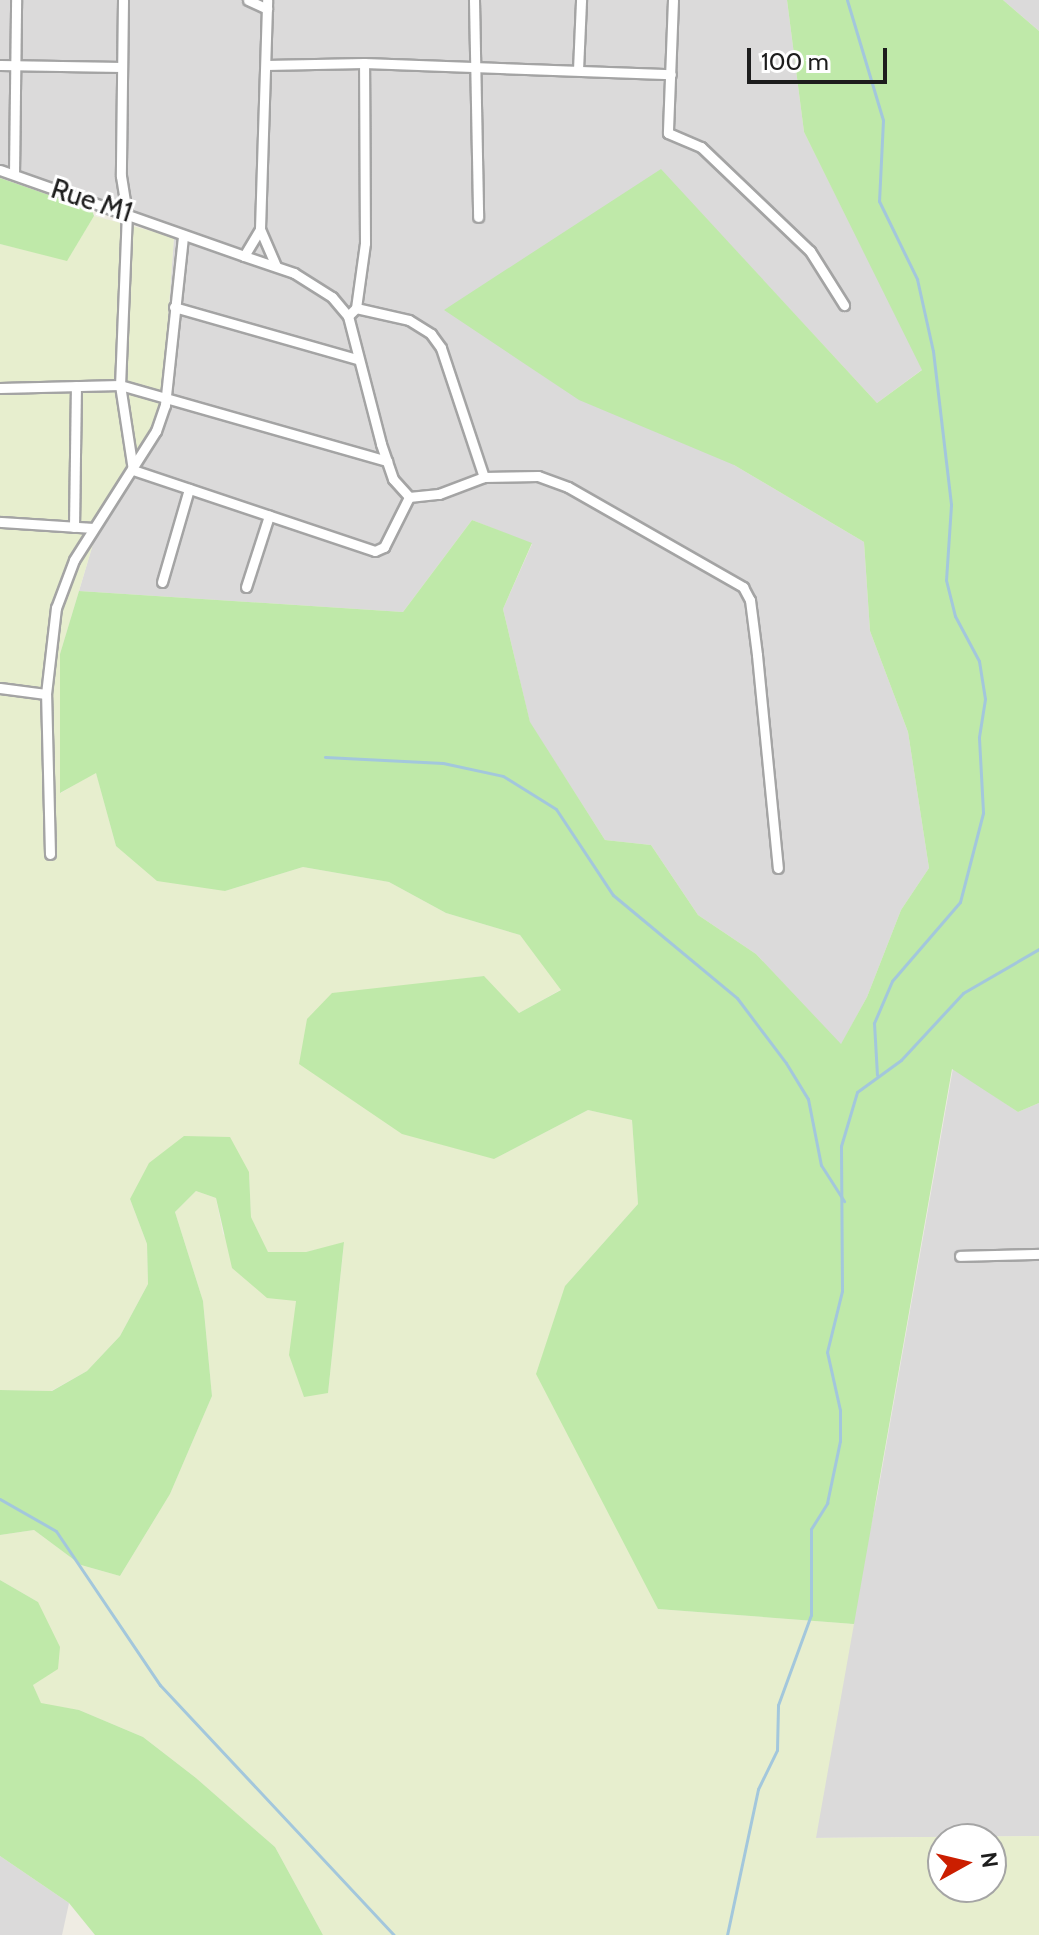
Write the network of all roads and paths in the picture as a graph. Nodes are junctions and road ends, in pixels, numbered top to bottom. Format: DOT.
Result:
graph roads {
  1 [pos="16,0"];
  2 [pos="123,0"];
  3 [pos="248,0"];
  4 [pos="474,0"];
  5 [pos="581,0"];
  6 [pos="673,0"];
  7 [pos="267,4"];
  8 [pos="364,63"];
  9 [pos="0,65"];
  10 [pos="266,65"];
  11 [pos="15,66"];
  12 [pos="473,66"];
  13 [pos="122,67"];
  14 [pos="578,70"];
  15 [pos="671,74"];
  16 [pos="0,170"];
  17 [pos="14,174"];
  18 [pos="127,212"];
  19 [pos="478,217"];
  20 [pos="260,229"];
  21 [pos="183,236"];
  22 [pos="244,256"];
  23 [pos="276,266"];
  24 [pos="844,305"];
  25 [pos="174,307"];
  26 [pos="356,308"];
  27 [pos="348,316"];
  28 [pos="356,359"];
  29 [pos="120,385"];
  30 [pos="76,386"];
  31 [pos="0,388"];
  32 [pos="166,395"];
  33 [pos="387,461"];
  34 [pos="133,470"];
  35 [pos="484,477"];
  36 [pos="189,489"];
  37 [pos="409,497"];
  38 [pos="269,516"];
  39 [pos="0,522"];
  40 [pos="74,527"];
  41 [pos="93,528"];
  42 [pos="162,582"];
  43 [pos="246,587"];
  44 [pos="0,688"];
  45 [pos="46,694"];
  46 [pos="50,854"];
  47 [pos="778,868"];
  48 [pos="1039,1254"];
  49 [pos="960,1256"];
  1 -- 11 [label="street"];
  2 -- 13 [label="street"];
  3 -- 7 [label="street"];
  4 -- 12 [label="street"];
  5 -- 14 [label="street"];
  6 -- 15 [label="street"];
  7 -- 10 [label="street"];
  8 -- 10 [label="street"];
  8 -- 12 [label="street"];
  8 -- 26 [label="street"];
  9 -- 11 [label="street"];
  10 -- 20 [label="street"];
  11 -- 13 [label="street"];
  11 -- 17 [label="street"];
  12 -- 14 [label="street"];
  12 -- 19 [label="street"];
  13 -- 18 [label="street"];
  14 -- 15 [label="street"];
  15 -- 24 [label="street"];
  16 -- 17 [label="street, Rue M1"];
  17 -- 18 [label="street, Rue M1"];
  18 -- 21 [label="street, Rue M1"];
  18 -- 29 [label="street"];
  20 -- 22 [label="street"];
  20 -- 23 [label="street"];
  21 -- 22 [label="street, Rue M1"];
  21 -- 25 [label="street"];
  22 -- 23 [label="street, Rue M1"];
  23 -- 27 [label="street, Rue M1"];
  25 -- 28 [label="street"];
  25 -- 32 [label="street"];
  26 -- 27 [label="street"];
  26 -- 35 [label="street"];
  27 -- 28 [label="street"];
  28 -- 33 [label="street"];
  29 -- 30 [label="street"];
  29 -- 32 [label="street"];
  29 -- 34 [label="street"];
  30 -- 31 [label="street"];
  30 -- 40 [label="street"];
  32 -- 33 [label="street"];
  32 -- 34 [label="street"];
  33 -- 37 [label="street"];
  34 -- 36 [label="street"];
  34 -- 41 [label="street"];
  35 -- 37 [label="street"];
  35 -- 47 [label="street"];
  36 -- 38 [label="street"];
  36 -- 42 [label="street"];
  37 -- 38 [label="street"];
  38 -- 43 [label="street"];
  39 -- 40 [label="street"];
  40 -- 41 [label="street"];
  41 -- 45 [label="street"];
  44 -- 45 [label="street"];
  45 -- 46 [label="street"];
  48 -- 49 [label="street"];
}
